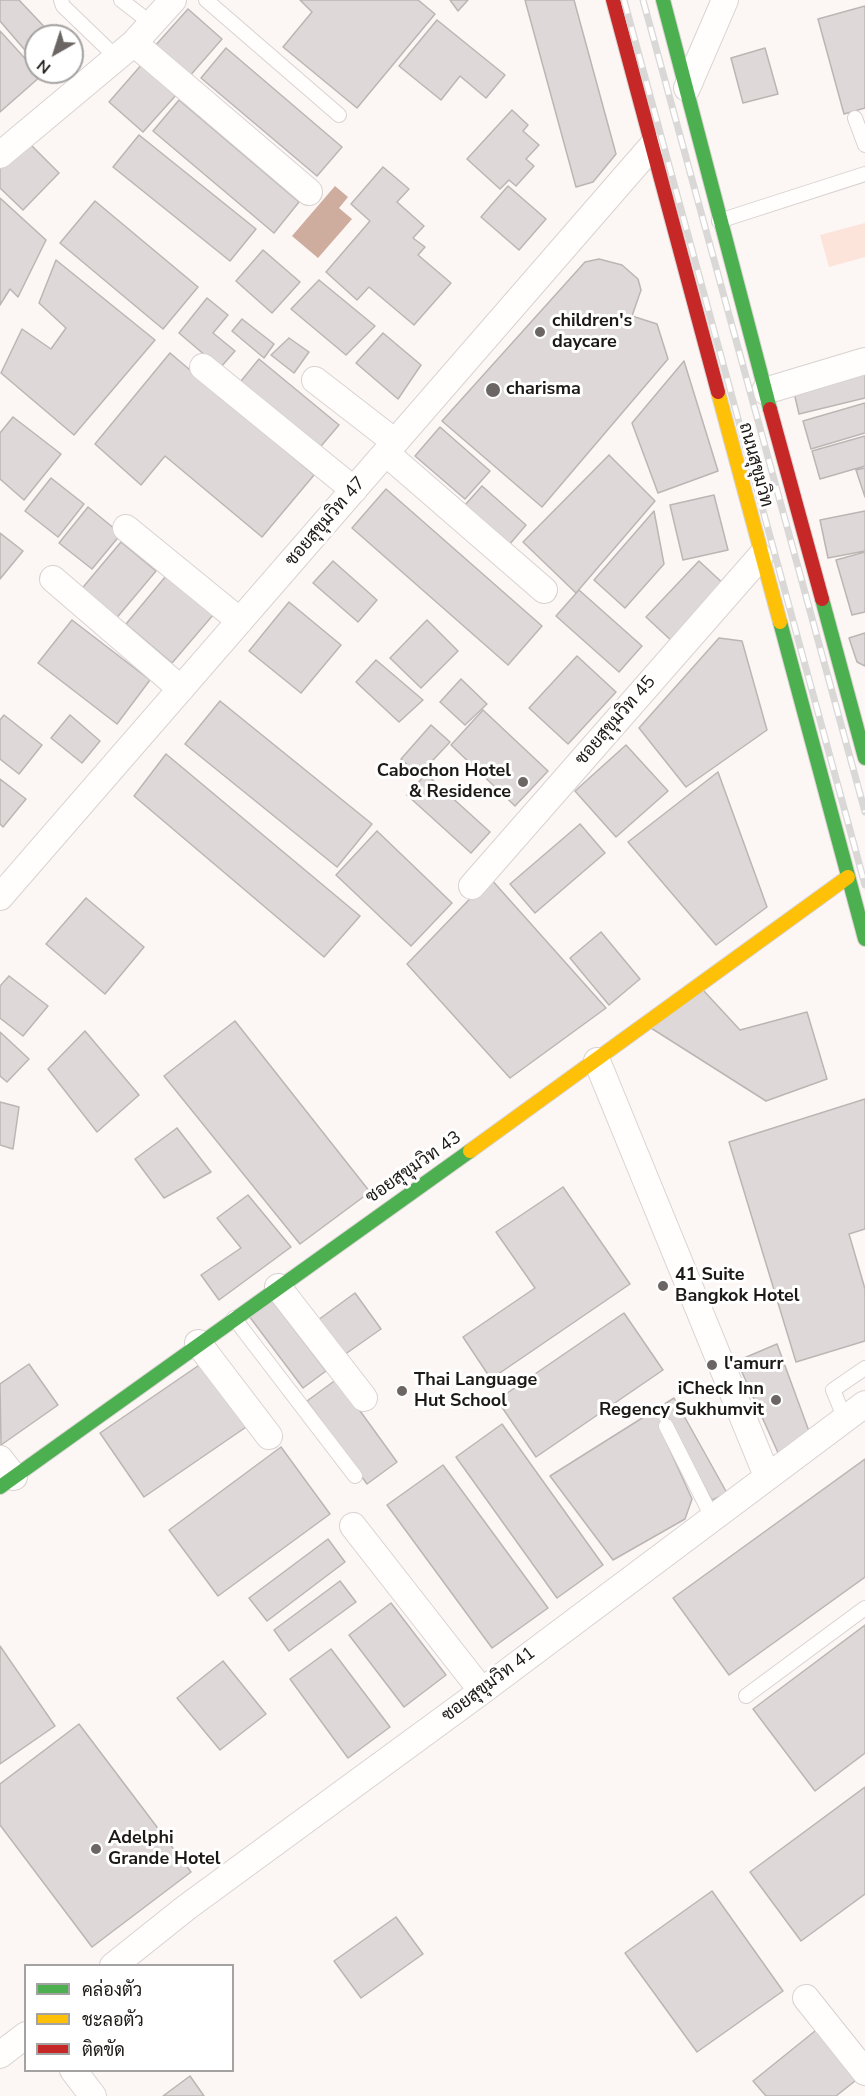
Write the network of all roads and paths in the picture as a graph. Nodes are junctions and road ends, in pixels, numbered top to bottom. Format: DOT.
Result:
graph roads {
  1 [pos="61,0"];
  2 [pos="121,0"];
  3 [pos="173,0"];
  4 [pos="206,0"];
  5 [pos="613,0"];
  6 [pos="663,0"];
  7 [pos="725,0"];
  8 [pos="152,24"];
  9 [pos="125,51"];
  10 [pos="687,88"];
  11 [pos="339,115"];
  12 [pos="855,118"];
  13 [pos="865,144"];
  14 [pos="652,146"];
  15 [pos="0,155"];
  16 [pos="865,174"];
  17 [pos="309,192"];
  18 [pos="719,220"];
  19 [pos="865,361"];
  20 [pos="203,367"];
  21 [pos="315,380"];
  22 [pos="765,391"];
  23 [pos="390,448"];
  24 [pos="354,490"];
  25 [pos="126,528"];
  26 [pos="760,557"];
  27 [pos="53,579"];
  28 [pos="544,590"];
  29 [pos="240,621"];
  30 [pos="181,689"];
  31 [pos="858,706"];
  32 [pos="865,758"];
  33 [pos="865,876"];
  34 [pos="848,878"];
  35 [pos="472,886"];
  36 [pos="0,897"];
  37 [pos="865,939"];
  38 [pos="597,1061"];
  39 [pos="278,1287"];
  40 [pos="234,1318"];
  41 [pos="198,1343"];
  42 [pos="865,1368"];
  43 [pos="364,1398"];
  44 [pos="855,1411"];
  45 [pos="666,1426"];
  46 [pos="269,1436"];
  47 [pos="5,1474"];
  48 [pos="355,1476"];
  49 [pos="767,1476"];
  50 [pos="712,1517"];
  51 [pos="353,1526"];
  52 [pos="865,1608"];
  53 [pos="482,1691"];
  54 [pos="747,1696"];
  55 [pos="114,1964"];
  56 [pos="806,1998"];
  57 [pos="24,2036"];
  58 [pos="1,2053"];
  59 [pos="75,2072"];
  60 [pos="865,2072"];
  61 [pos="93,2096"];
  1 -- 9 [label="lane"];
  2 -- 8 [label="lane"];
  3 -- 8 [label="street"];
  4 -- 11 [label="lane"];
  5 -- 14 [label="main road, ถนนสุขุมวิท"];
  6 -- 10 [label="main road, ถนนสุขุมวิท"];
  7 -- 10 [label="street"];
  8 -- 9 [label="street"];
  9 -- 15 [label="street"];
  9 -- 17 [label="street"];
  10 -- 18 [label="main road, ถนนสุขุมวิท"];
  12 -- 13 [label="lane"];
  14 -- 23 [label="street, ซอยสุขุมวิท 47"];
  14 -- 26 [label="main road, ถนนสุขุมวิท"];
  16 -- 18 [label="lane"];
  18 -- 22 [label="main road, ถนนสุขุมวิท"];
  19 -- 22 [label="street"];
  20 -- 24 [label="street"];
  21 -- 23 [label="street"];
  22 -- 31 [label="main road, ถนนสุขุมวิท"];
  23 -- 24 [label="street, ซอยสุขุมวิท 47"];
  23 -- 28 [label="street"];
  24 -- 29 [label="street, ซอยสุขุมวิท 47"];
  25 -- 29 [label="street"];
  26 -- 34 [label="main road, ถนนสุขุมวิท"];
  26 -- 35 [label="street, ซอยสุขุมวิท 45"];
  27 -- 30 [label="street"];
  29 -- 30 [label="street, ซอยสุขุมวิท 47"];
  30 -- 36 [label="street, ซอยสุขุมวิท 47"];
  31 -- 32 [label="main road, ถนนสุขุมวิท"];
  33 -- 34 [label="main road"];
  34 -- 37 [label="main road, ถนนสุขุมวิท"];
  34 -- 38 [label="main road, ซอยสุขุมวิท 43"];
  38 -- 39 [label="main road, ซอยสุขุมวิท 43"];
  38 -- 49 [label="street"];
  39 -- 40 [label="main road, ซอยสุขุมวิท 43"];
  39 -- 43 [label="street"];
  40 -- 41 [label="main road, ซอยสุขุมวิท 43"];
  40 -- 48 [label="lane"];
  41 -- 46 [label="street"];
  41 -- 47 [label="main road, ซอยสุขุมวิท 43"];
  42 -- 44 [label="lane"];
  44 -- 49 [label="street, ซอยสุขุมวิท 41"];
  45 -- 50 [label="lane"];
  49 -- 50 [label="street, ซอยสุขุมวิท 41"];
  50 -- 53 [label="street, ซอยสุขุมวิท 41"];
  51 -- 53 [label="street"];
  52 -- 54 [label="lane"];
  53 -- 55 [label="street, ซอยสุขุมวิท 41"];
  56 -- 60 [label="street"];
  57 -- 58 [label="street"];
  59 -- 61 [label="street"];
}
